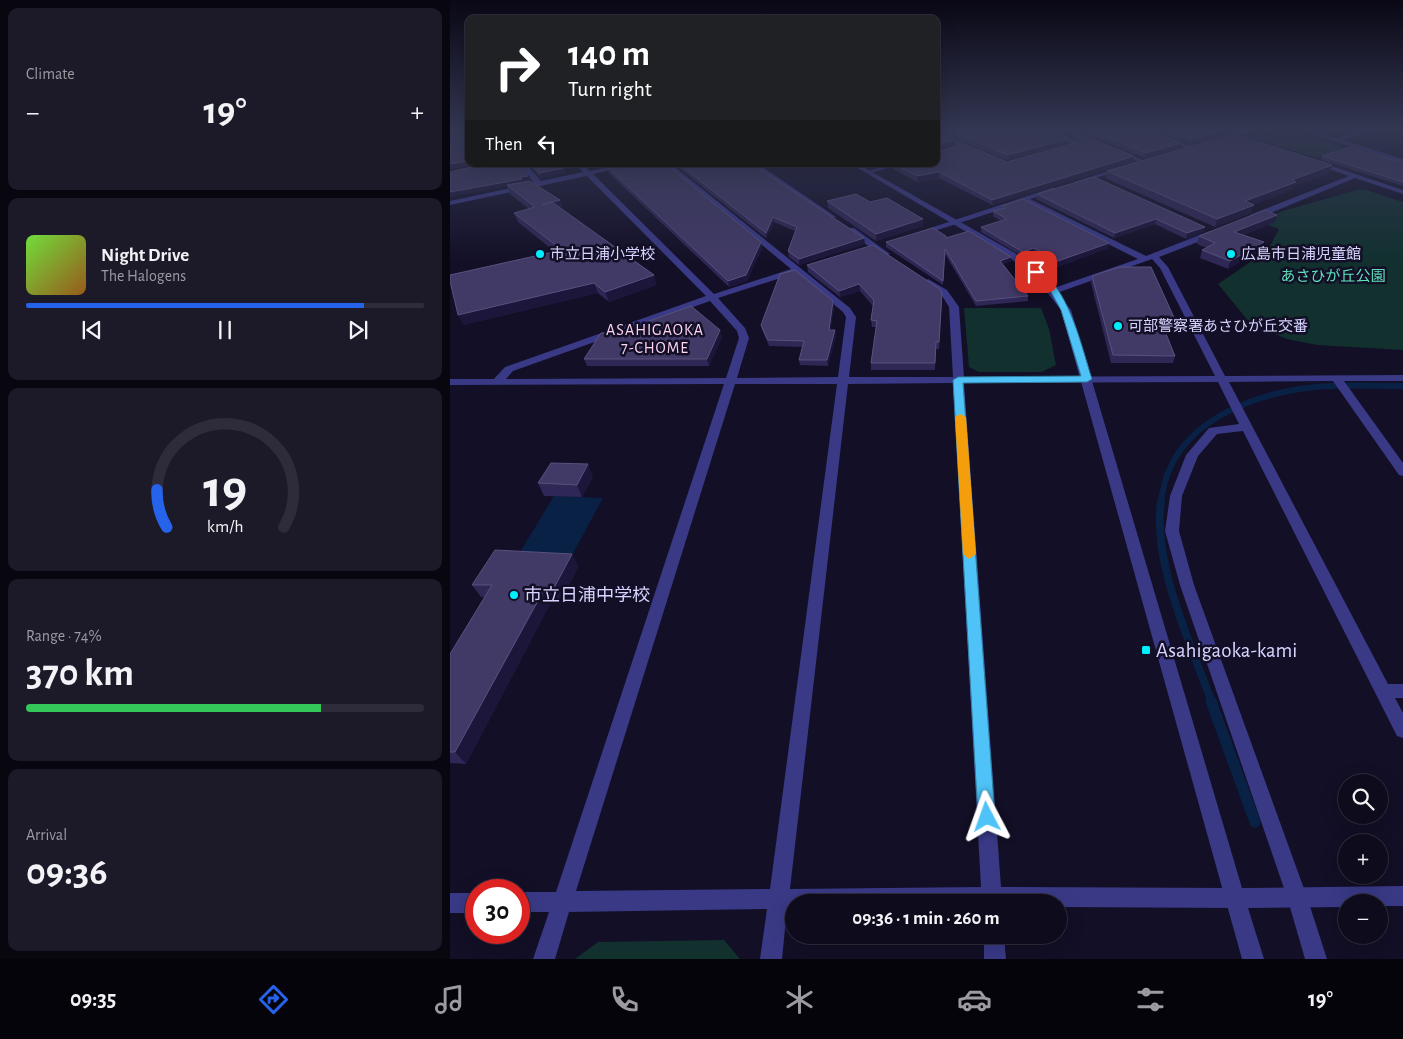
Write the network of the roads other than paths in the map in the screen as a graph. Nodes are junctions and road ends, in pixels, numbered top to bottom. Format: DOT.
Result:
graph roads {
  1 [pos="531,174"];
  2 [pos="568,174"];
  3 [pos="590,174"];
  4 [pos="680,174"];
  5 [pos="768,174"];
  6 [pos="871,174"];
  7 [pos="1107,174"];
  8 [pos="1348,174"];
  9 [pos="1355,176"];
  10 [pos="1093,178"];
  11 [pos="1102,181"];
  12 [pos="539,184"];
  13 [pos="1067,186"];
  14 [pos="1058,188"];
  15 [pos="1403,192"];
  16 [pos="1024,199"];
  17 [pos="450,203"];
  18 [pos="956,221"];
  19 [pos="1244,221"];
  20 [pos="1207,228"];
  21 [pos="1225,228"];
  22 [pos="1216,232"];
  23 [pos="910,235"];
  24 [pos="1149,258"];
  25 [pos="898,262"];
  26 [pos="802,269"];
  27 [pos="913,272"];
  28 [pos="1054,291"];
  29 [pos="712,297"];
  30 [pos="1403,378"];
  31 [pos="1087,379"];
  32 [pos="1222,379"];
  33 [pos="1337,379"];
  34 [pos="843,380"];
  35 [pos="958,380"];
  36 [pos="731,381"];
  37 [pos="450,382"];
  38 [pos="497,382"];
  39 [pos="1246,427"];
  40 [pos="1403,472"];
  41 [pos="1382,691"];
  42 [pos="1403,691"];
  43 [pos="1403,730"];
  44 [pos="992,894"];
  45 [pos="1403,896"];
  46 [pos="1297,897"];
  47 [pos="1236,898"];
  48 [pos="1067,899"];
  49 [pos="779,900"];
  50 [pos="785,900"];
  51 [pos="530,902"];
  52 [pos="563,902"];
  53 [pos="450,903"];
  54 [pos="465,903"];
  55 [pos="994,944"];
  56 [pos="544,959"];
  57 [pos="771,959"];
  58 [pos="995,959"];
  59 [pos="1253,959"];
  60 [pos="1316,959"];
  1 -- 12 [label="street"];
  2 -- 12 [label="street"];
  3 -- 29 [label="street"];
  4 -- 26 [label="street"];
  5 -- 25 [label="street"];
  6 -- 18 [label="street"];
  7 -- 10 [label="street"];
  8 -- 9 [label="street"];
  9 -- 15 [label="street"];
  9 -- 19 [label="street"];
  10 -- 11 [label="street"];
  10 -- 13 [label="street"];
  12 -- 17 [label="street"];
  14 -- 16 [label="street"];
  16 -- 18 [label="street"];
  16 -- 24 [label="street"];
  18 -- 23 [label="street"];
  18 -- 28 [label="street"];
  20 -- 22 [label="street"];
  21 -- 22 [label="street"];
  22 -- 24 [label="street"];
  24 -- 28 [label="street"];
  24 -- 32 [label="street"];
  26 -- 29 [label="street"];
  26 -- 34 [label="street"];
  27 -- 35 [label="street"];
  28 -- 31 [label="street"];
  29 -- 36 [label="street"];
  29 -- 38 [label="street"];
  30 -- 33 [label="street"];
  31 -- 32 [label="street"];
  31 -- 35 [label="street"];
  31 -- 47 [label="street"];
  32 -- 33 [label="street"];
  32 -- 39 [label="street"];
  33 -- 40 [label="street"];
  34 -- 35 [label="street"];
  34 -- 36 [label="street"];
  34 -- 49 [label="street"];
  35 -- 44 [label="street"];
  36 -- 38 [label="street"];
  36 -- 52 [label="street"];
  37 -- 38 [label="street"];
  39 -- 41 [label="street"];
  39 -- 46 [label="street"];
  41 -- 42 [label="street"];
  41 -- 43 [label="street"];
  45 -- 46 [label="street"];
  46 -- 47 [label="street"];
  46 -- 60 [label="street"];
  47 -- 48 [label="street"];
  47 -- 59 [label="street"];
  49 -- 50 [label="street"];
  49 -- 52 [label="street"];
  49 -- 57 [label="street"];
  51 -- 52 [label="street"];
  52 -- 56 [label="street"];
  53 -- 54 [label="street"];
  55 -- 58 [label="street"];
}
